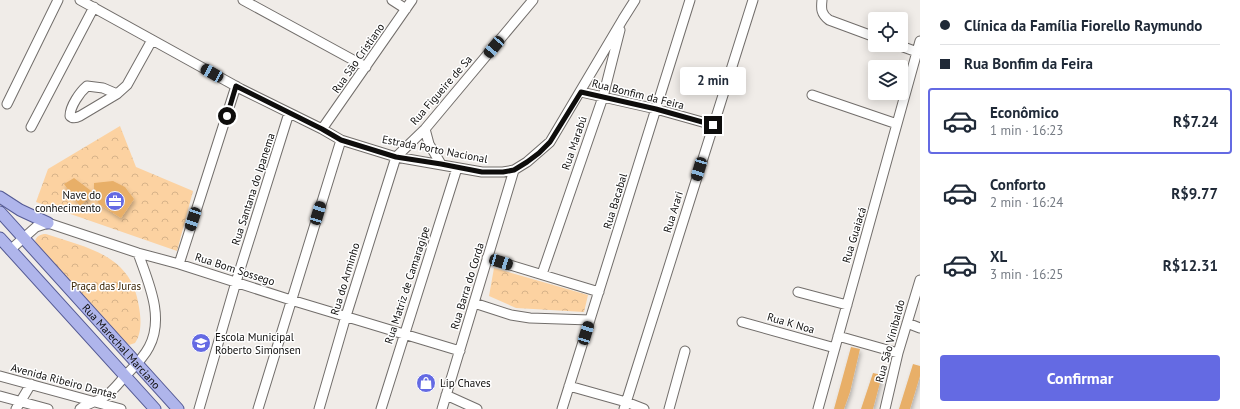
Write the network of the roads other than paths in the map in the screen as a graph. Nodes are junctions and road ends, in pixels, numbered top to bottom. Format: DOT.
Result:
graph roads {
  1 [pos="58,0"];
  2 [pos="80,0"];
  3 [pos="243,0"];
  4 [pos="392,0"];
  5 [pos="412,0"];
  6 [pos="533,0"];
  7 [pos="635,0"];
  8 [pos="690,0"];
  9 [pos="752,0"];
  10 [pos="822,0"];
  11 [pos="94,7"];
  12 [pos="406,9"];
  13 [pos="623,19"];
  14 [pos="868,34"];
  15 [pos="152,40"];
  16 [pos="920,41"];
  17 [pos="908,49"];
  18 [pos="917,52"];
  19 [pos="366,68"];
  20 [pos="916,69"];
  21 [pos="236,86"];
  22 [pos="581,92"];
  23 [pos="117,94"];
  24 [pos="812,95"];
  25 [pos="603,97"];
  26 [pos="6,104"];
  27 [pos="656,109"];
  28 [pos="289,114"];
  29 [pos="897,124"];
  30 [pos="713,125"];
  31 [pos="30,127"];
  32 [pos="322,129"];
  33 [pos="425,129"];
  34 [pos="341,140"];
  35 [pos="396,157"];
  36 [pos="441,164"];
  37 [pos="457,168"];
  38 [pos="514,170"];
  39 [pos="0,197"];
  40 [pos="0,212"];
  41 [pos="48,223"];
  42 [pos="23,237"];
  43 [pos="0,238"];
  44 [pos="10,250"];
  45 [pos="138,253"];
  46 [pos="488,258"];
  47 [pos="179,264"];
  48 [pos="542,274"];
  49 [pos="920,280"];
  50 [pos="236,282"];
  51 [pos="599,292"];
  52 [pos="798,292"];
  53 [pos="291,300"];
  54 [pos="474,304"];
  55 [pos="847,305"];
  56 [pos="346,316"];
  57 [pos="590,320"];
  58 [pos="742,322"];
  59 [pos="907,323"];
  60 [pos="920,328"];
  61 [pos="404,334"];
  62 [pos="838,336"];
  63 [pos="835,348"];
  64 [pos="460,351"];
  65 [pos="685,351"];
  66 [pos="898,353"];
  67 [pos="137,364"];
  68 [pos="0,376"];
  69 [pos="125,376"];
  70 [pos="31,384"];
  71 [pos="569,386"];
  72 [pos="446,395"];
  73 [pos="0,396"];
  74 [pos="94,401"];
  75 [pos="18,405"];
  76 [pos="625,406"];
  77 [pos="48,409"];
  78 [pos="80,409"];
  79 [pos="121,409"];
  80 [pos="155,409"];
  81 [pos="178,409"];
  82 [pos="199,409"];
  83 [pos="258,409"];
  84 [pos="319,409"];
  85 [pos="381,409"];
  86 [pos="442,409"];
  87 [pos="477,409"];
  88 [pos="562,409"];
  89 [pos="644,409"];
  90 [pos="669,409"];
  91 [pos="818,409"];
  92 [pos="885,409"];
  1 -- 26 [label="street"];
  2 -- 11 [label="street, Estrada Porto Nacional"];
  3 -- 19 [label="street"];
  4 -- 12 [label="street"];
  5 -- 12 [label="street, Rua São Cristiano"];
  6 -- 33 [label="street, Rua Figueire de Sa"];
  7 -- 13 [label="street, Estrada Porto Nacional"];
  8 -- 27 [label="street, Rua Bacabal"];
  9 -- 30 [label="street, Rua Arari"];
  10 -- 14 [label="street"];
  11 -- 15 [label="street, Estrada Porto Nacional"];
  11 -- 31 [label="street"];
  12 -- 19 [label="street, Rua São Cristiano"];
  13 -- 22 [label="street, Estrada Porto Nacional"];
  13 -- 25 [label="street, Rua Marabú"];
  15 -- 21 [label="street, Estrada Porto Nacional"];
  15 -- 23 [label="street"];
  16 -- 18 [label="street, Rua Guaiacá"];
  17 -- 18 [label="street"];
  18 -- 20 [label="street, Rua Guaiacá"];
  19 -- 32 [label="street, Rua São Cristiano"];
  20 -- 29 [label="street, Rua Guaiacá"];
  21 -- 28 [label="street, Estrada Porto Nacional"];
  21 -- 47 [label="street"];
  22 -- 25 [label="street, Rua Bonfim da Feira"];
  22 -- 38 [label="street, Estrada Porto Nacional"];
  23 -- 23 [label="street"];
  24 -- 29 [label="street"];
  25 -- 27 [label="street, Rua Bonfim da Feira"];
  25 -- 48 [label="street, Rua Marabú"];
  27 -- 30 [label="street, Rua Bonfim da Feira"];
  27 -- 51 [label="street, Rua Bacabal"];
  28 -- 32 [label="street, Estrada Porto Nacional"];
  28 -- 50 [label="street, Rua Santana do Ipanema"];
  29 -- 55 [label="street, Rua Guaiacá"];
  30 -- 76 [label="street, Rua Arari"];
  32 -- 34 [label="street, Estrada Porto Nacional"];
  33 -- 35 [label="street, Rua Figueire de Sa"];
  33 -- 36 [label="street"];
  34 -- 35 [label="street, Estrada Porto Nacional"];
  34 -- 53 [label="street"];
  35 -- 36 [label="street, Estrada Porto Nacional"];
  35 -- 56 [label="street, Rua do Arminho"];
  36 -- 37 [label="street, Estrada Porto Nacional"];
  37 -- 38 [label="street, Estrada Porto Nacional"];
  37 -- 61 [label="street, Rua Matriz de Camaragipe"];
  38 -- 46 [label="street, Rua Barra do Corda"];
  39 -- 41 [label="main road"];
  40 -- 42 [label="main road, Rua Marechal Marciano"];
  41 -- 42 [label="street"];
  41 -- 45 [label="street, Rua Bom Sossego"];
  42 -- 44 [label="street"];
  42 -- 67 [label="main road, Rua Marechal Marciano"];
  43 -- 44 [label="main road, Rua Marechal Marciano"];
  44 -- 69 [label="main road, Rua Marechal Marciano"];
  45 -- 47 [label="street, Rua Bom Sossego"];
  45 -- 67 [label="street"];
  46 -- 48 [label="street"];
  46 -- 54 [label="street, Rua Barra do Corda"];
  47 -- 50 [label="street, Rua Bom Sossego"];
  48 -- 51 [label="street"];
  49 -- 59 [label="street, Rua São Vinibaldo"];
  50 -- 53 [label="street, Rua Bom Sossego"];
  50 -- 82 [label="street, Rua Santana do Ipanema"];
  51 -- 57 [label="street, Rua Bacabal"];
  52 -- 55 [label="street"];
  53 -- 56 [label="street, Rua Bom Sossego"];
  53 -- 83 [label="street"];
  54 -- 57 [label="street"];
  54 -- 64 [label="street, Rua Barra do Corda"];
  55 -- 62 [label="street, Rua Guaiacá"];
  56 -- 61 [label="street, Rua Bom Sossego"];
  56 -- 84 [label="street, Rua do Arminho"];
  57 -- 71 [label="street, Rua Bacabal"];
  58 -- 63 [label="street, Rua K Noa"];
  59 -- 60 [label="street"];
  59 -- 66 [label="street, Rua São Vinibaldo"];
  61 -- 64 [label="street, Rua Bom Sossego"];
  61 -- 85 [label="street, Rua Matriz de Camaragipe"];
  62 -- 63 [label="street, Rua Guaiacá"];
  62 -- 66 [label="street"];
  63 -- 91 [label="street, Rua Guaiacá"];
  64 -- 72 [label="street, Rua Barra do Corda"];
  65 -- 90 [label="street"];
  66 -- 92 [label="street, Rua São Vinibaldo"];
  67 -- 69 [label="street"];
  67 -- 81 [label="main road, Rua Marechal Marciano"];
  68 -- 70 [label="street, Avenida Ribeiro Dantas"];
  69 -- 74 [label="street"];
  69 -- 80 [label="main road, Rua Marechal Marciano"];
  70 -- 74 [label="street, Avenida Ribeiro Dantas"];
  70 -- 75 [label="street"];
  71 -- 76 [label="street"];
  71 -- 88 [label="street, Rua Bacabal"];
  72 -- 86 [label="street, Rua Barra do Corda"];
  72 -- 87 [label="street"];
  73 -- 75 [label="street"];
  74 -- 78 [label="street"];
  74 -- 79 [label="street, Avenida Ribeiro Dantas"];
  75 -- 77 [label="street"];
  76 -- 89 [label="street"];
}
